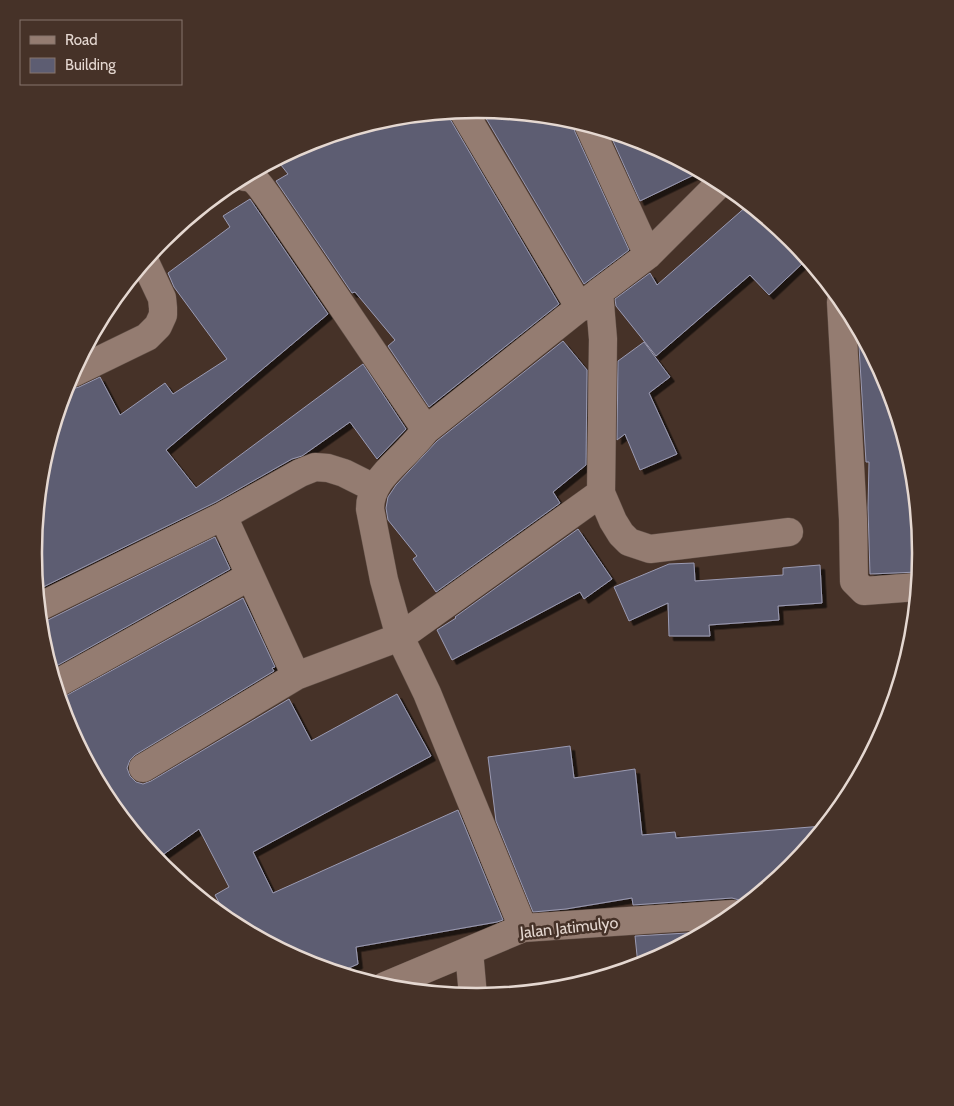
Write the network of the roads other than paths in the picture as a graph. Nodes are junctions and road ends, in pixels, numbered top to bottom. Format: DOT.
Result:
graph roads {
  1 [pos="468,118"];
  2 [pos="593,134"];
  3 [pos="255,180"];
  4 [pos="714,189"];
  5 [pos="648,255"];
  6 [pos="148,269"];
  7 [pos="589,300"];
  8 [pos="842,318"];
  9 [pos="84,368"];
  10 [pos="426,430"];
  11 [pos="374,488"];
  12 [pos="601,493"];
  13 [pos="223,516"];
  14 [pos="788,532"];
  15 [pos="250,576"];
  16 [pos="910,588"];
  17 [pos="45,604"];
  18 [pos="400,637"];
  19 [pos="296,676"];
  20 [pos="62,681"];
  21 [pos="143,768"];
  22 [pos="716,915"];
  23 [pos="523,928"];
  24 [pos="469,951"];
  25 [pos="399,980"];
  26 [pos="473,988"];
  1 -- 7 [label="street"];
  2 -- 5 [label="street"];
  3 -- 10 [label="street"];
  4 -- 5 [label="street"];
  5 -- 7 [label="street"];
  6 -- 9 [label="street"];
  7 -- 10 [label="street"];
  7 -- 12 [label="street"];
  8 -- 16 [label="street"];
  10 -- 11 [label="street"];
  11 -- 13 [label="street"];
  11 -- 18 [label="street"];
  12 -- 14 [label="street"];
  12 -- 18 [label="street"];
  13 -- 15 [label="street"];
  13 -- 17 [label="street"];
  15 -- 19 [label="street"];
  15 -- 20 [label="street"];
  18 -- 19 [label="street"];
  18 -- 23 [label="street"];
  19 -- 21 [label="street"];
  22 -- 23 [label="street, Jalan Jatimulyo"];
  23 -- 24 [label="street, Jalan Jatimulyo"];
  24 -- 25 [label="street, Jalan Jatimulyo"];
  24 -- 26 [label="street"];
}
